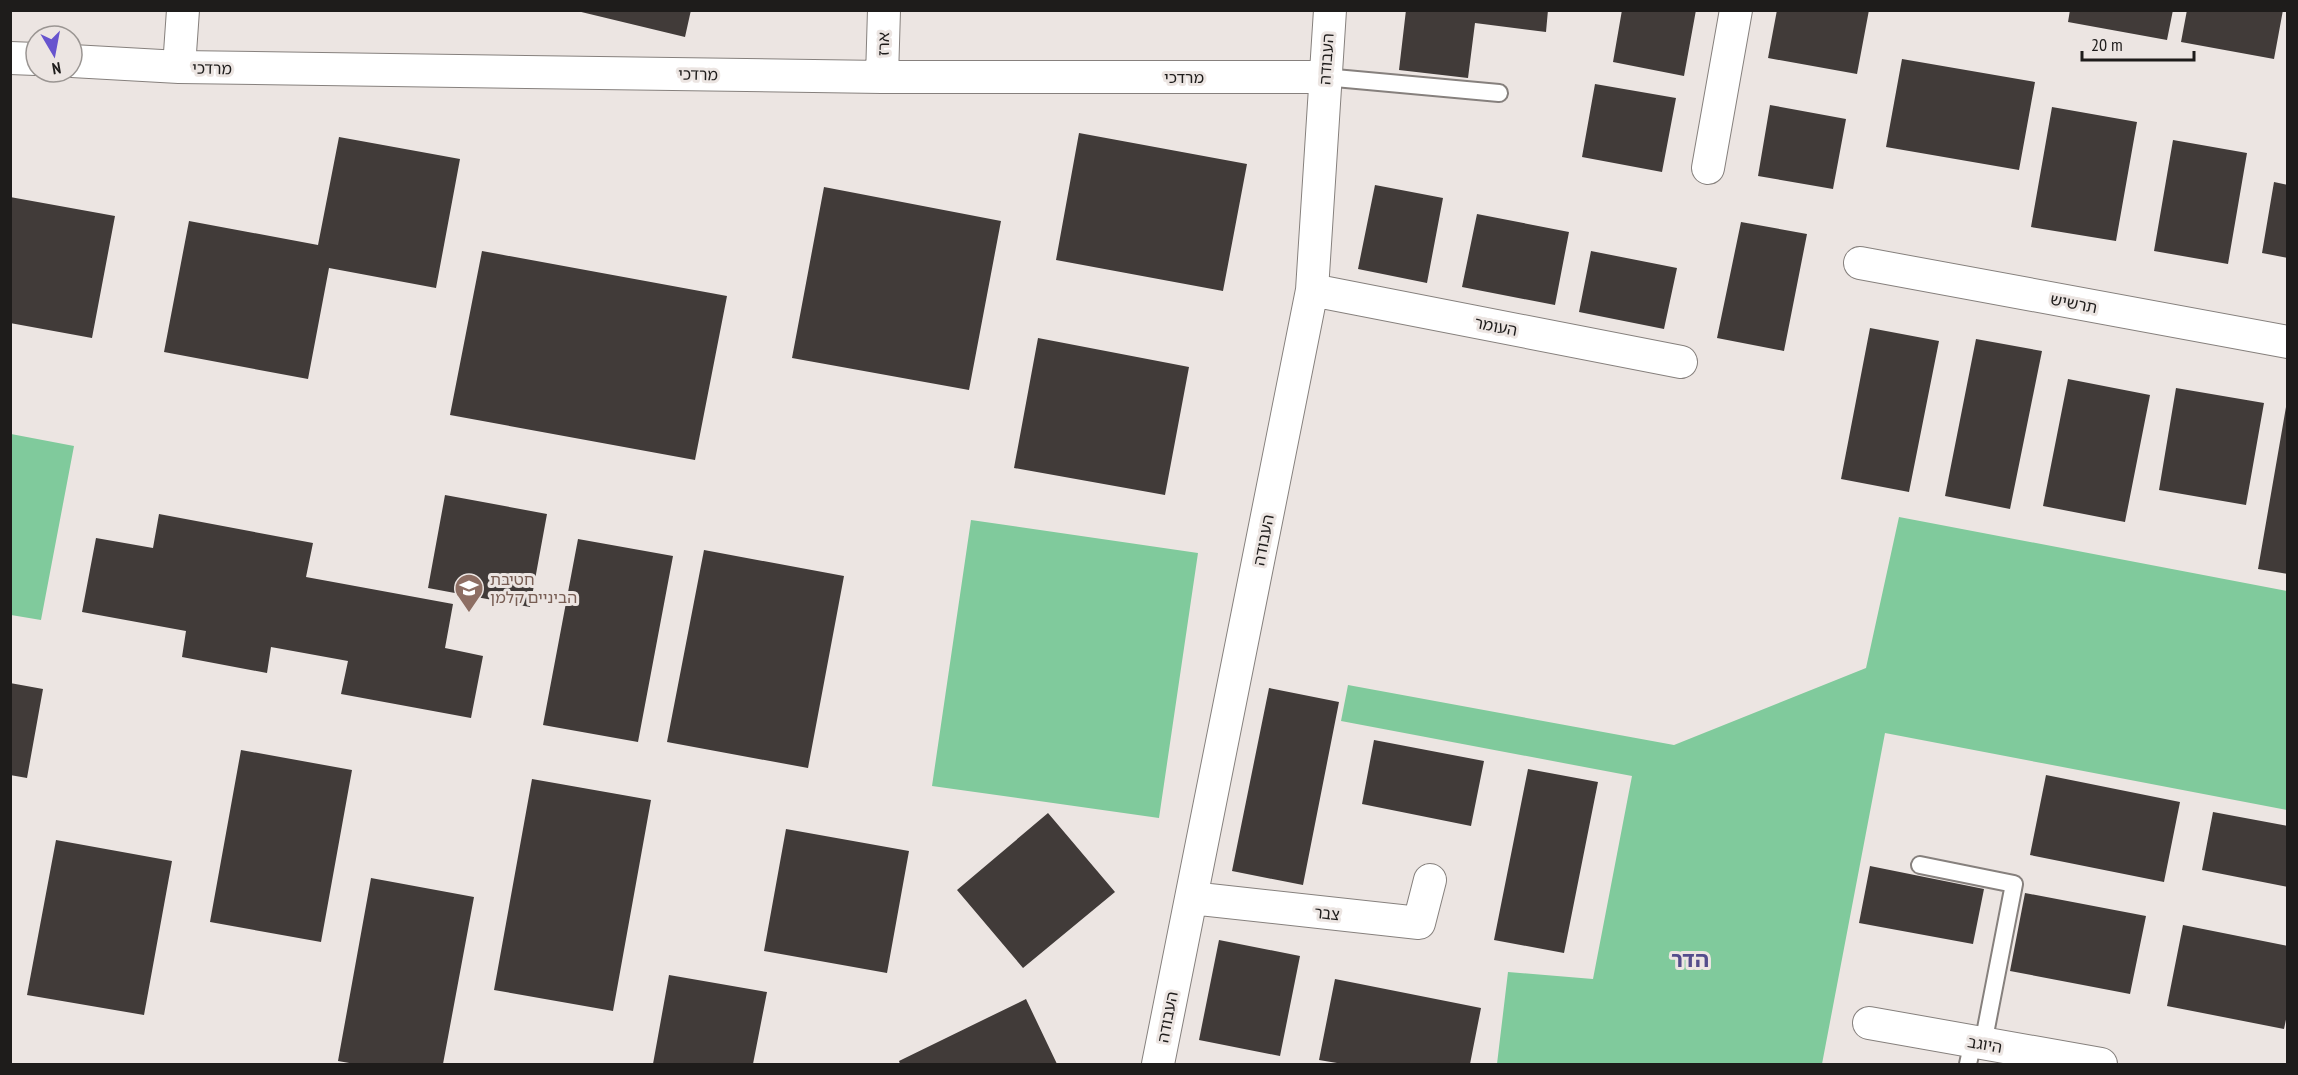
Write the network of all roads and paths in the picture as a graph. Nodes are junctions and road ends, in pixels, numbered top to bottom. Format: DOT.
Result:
graph roads {
  1 [pos="183,10"];
  2 [pos="884,10"];
  3 [pos="1330,10"];
  4 [pos="1736,10"];
  5 [pos="84,62"];
  6 [pos="179,67"];
  7 [pos="882,77"];
  8 [pos="1324,77"];
  9 [pos="1499,93"];
  10 [pos="1708,168"];
  11 [pos="1860,263"];
  12 [pos="1312,290"];
  13 [pos="2288,342"];
  14 [pos="1681,362"];
  15 [pos="1920,865"];
  16 [pos="1430,880"];
  17 [pos="1191,898"];
  18 [pos="1869,1023"];
  19 [pos="1975,1050"];
  20 [pos="1158,1065"];
  21 [pos="2101,1065"];
  1 -- 6 [label="street"];
  2 -- 7 [label="street, ארז"];
  3 -- 8 [label="street, העבודה"];
  4 -- 10 [label="street"];
  5 -- 6 [label="street, מרדכי"];
  6 -- 7 [label="street, מרדכי"];
  7 -- 8 [label="street, מרדכי"];
  8 -- 9 [label="lane"];
  8 -- 12 [label="street, העבודה"];
  11 -- 13 [label="street, תרשיש"];
  12 -- 14 [label="street, העומר"];
  12 -- 17 [label="street, העבודה"];
  15 -- 19 [label="lane"];
  16 -- 17 [label="street, צבר"];
  17 -- 20 [label="street, העבודה"];
  18 -- 19 [label="street, היוגב"];
  19 -- 21 [label="street, היוגב"];
}
